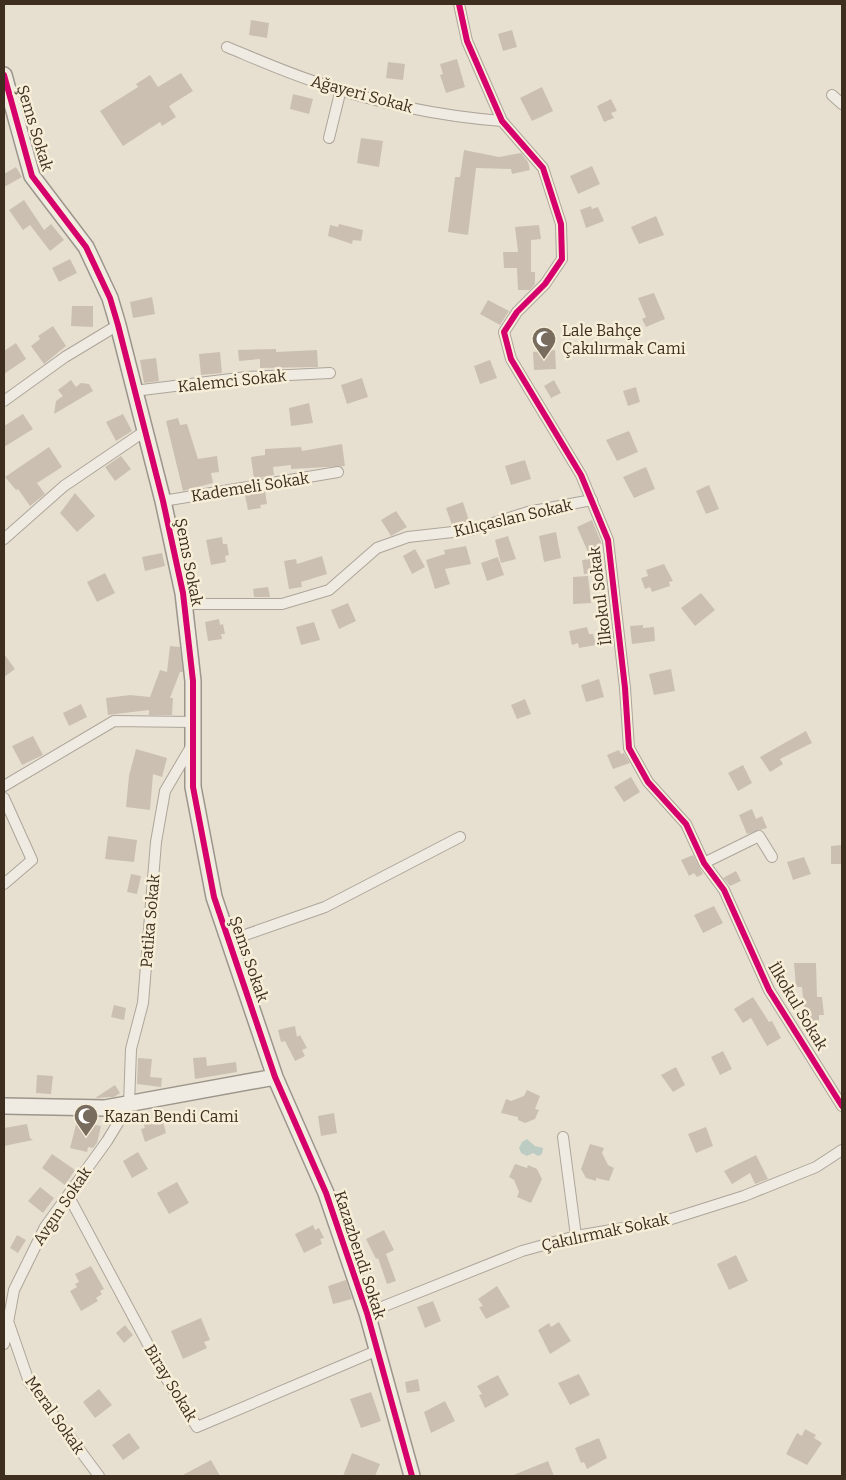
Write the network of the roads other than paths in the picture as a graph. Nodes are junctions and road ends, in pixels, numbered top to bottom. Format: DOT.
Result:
graph roads {
  1 [pos="459,4"];
  2 [pos="227,47"];
  3 [pos="5,85"];
  4 [pos="341,89"];
  5 [pos="832,95"];
  6 [pos="842,104"];
  7 [pos="502,121"];
  8 [pos="329,138"];
  9 [pos="118,325"];
  10 [pos="330,373"];
  11 [pos="134,391"];
  12 [pos="4,401"];
  13 [pos="145,431"];
  14 [pos="338,472"];
  15 [pos="592,500"];
  16 [pos="163,502"];
  17 [pos="4,539"];
  18 [pos="184,604"];
  19 [pos="192,722"];
  20 [pos="192,744"];
  21 [pos="4,786"];
  22 [pos="4,798"];
  23 [pos="460,837"];
  24 [pos="772,857"];
  25 [pos="704,863"];
  26 [pos="4,884"];
  27 [pos="228,941"];
  28 [pos="275,1077"];
  29 [pos="129,1105"];
  30 [pos="4,1106"];
  31 [pos="842,1106"];
  32 [pos="563,1137"];
  33 [pos="842,1150"];
  34 [pos="68,1195"];
  35 [pos="576,1236"];
  36 [pos="367,1313"];
  37 [pos="8,1321"];
  38 [pos="4,1344"];
  39 [pos="376,1351"];
  40 [pos="99,1476"];
  41 [pos="412,1476"];
  1 -- 7 [label="street, İlkokul Sokak"];
  2 -- 4 [label="street, Ağayeri Sokak"];
  3 -- 9 [label="street, Şems Sokak"];
  4 -- 7 [label="street, Ağayeri Sokak"];
  4 -- 8 [label="street"];
  5 -- 6 [label="street"];
  7 -- 15 [label="street, İlkokul Sokak"];
  9 -- 11 [label="street, Şems Sokak"];
  9 -- 12 [label="street"];
  10 -- 11 [label="street, Kalemci Sokak"];
  11 -- 13 [label="street, Şems Sokak"];
  13 -- 16 [label="street, Şems Sokak"];
  13 -- 17 [label="street"];
  14 -- 16 [label="street, Kademeli Sokak"];
  15 -- 18 [label="street, Kılıçaslan Sokak"];
  15 -- 25 [label="street, İlkokul Sokak"];
  16 -- 18 [label="street, Şems Sokak"];
  18 -- 19 [label="street, Şems Sokak"];
  19 -- 20 [label="street, Şems Sokak"];
  19 -- 21 [label="street"];
  20 -- 27 [label="street, Şems Sokak"];
  20 -- 29 [label="street, Patika Sokak"];
  22 -- 26 [label="street"];
  23 -- 27 [label="street"];
  24 -- 25 [label="street"];
  25 -- 31 [label="street, İlkokul Sokak"];
  27 -- 28 [label="street, Şems Sokak"];
  28 -- 29 [label="street"];
  28 -- 36 [label="street, Kazazbendi Sokak"];
  29 -- 30 [label="street"];
  29 -- 34 [label="street, Avgın Sokak"];
  32 -- 35 [label="street"];
  33 -- 35 [label="street, Çakılırmak Sokak"];
  34 -- 37 [label="street, Avgın Sokak"];
  34 -- 39 [label="street, Biray Sokak"];
  35 -- 36 [label="street, Çakılırmak Sokak"];
  36 -- 39 [label="street, Kazazbendi Sokak"];
  37 -- 38 [label="street, Avgın Sokak"];
  37 -- 40 [label="street, Meral Sokak"];
  39 -- 41 [label="street, Kazazbendi Sokak"];
}
